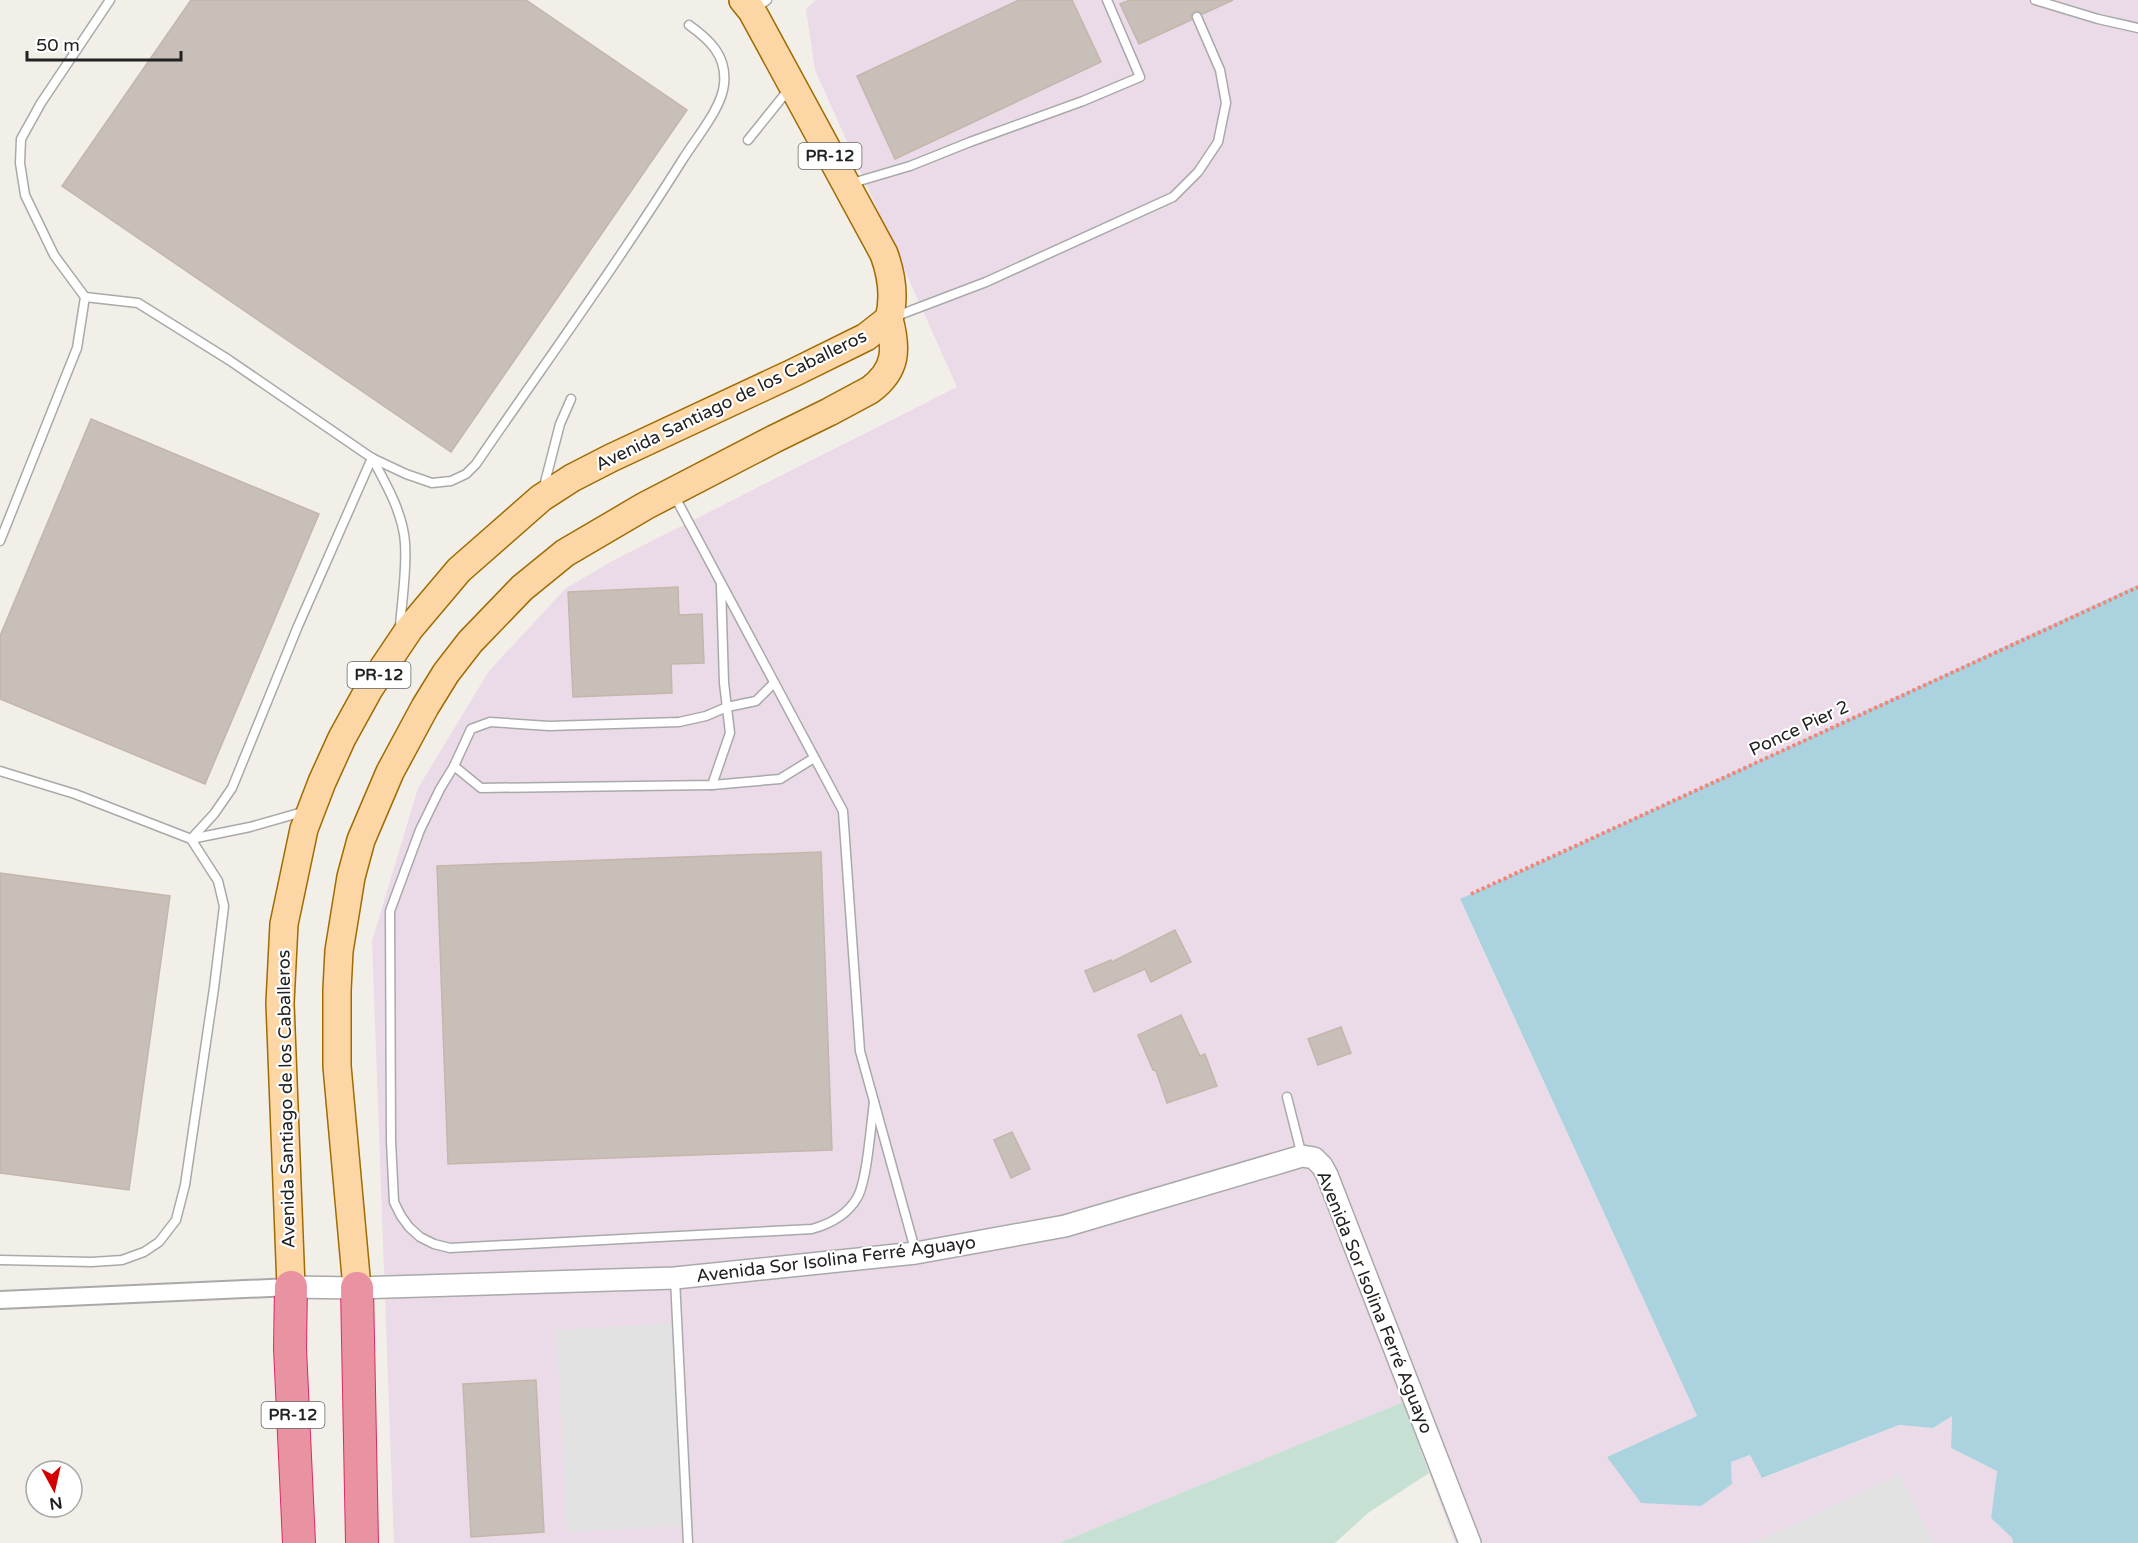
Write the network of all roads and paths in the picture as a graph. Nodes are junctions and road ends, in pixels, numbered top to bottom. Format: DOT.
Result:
graph roads {
  1 [pos="110,0"];
  2 [pos="1107,0"];
  3 [pos="2035,0"];
  4 [pos="754,4"];
  5 [pos="1197,17"];
  6 [pos="689,25"];
  7 [pos="2138,28"];
  8 [pos="791,86"];
  9 [pos="748,140"];
  10 [pos="846,185"];
  11 [pos="85,297"];
  12 [pos="889,319"];
  13 [pos="571,399"];
  14 [pos="372,458"];
  15 [pos="672,491"];
  16 [pos="541,498"];
  17 [pos="0,541"];
  18 [pos="720,582"];
  19 [pos="2138,587"];
  20 [pos="399,645"];
  21 [pos="774,683"];
  22 [pos="728,707"];
  23 [pos="814,758"];
  24 [pos="454,766"];
  25 [pos="0,771"];
  26 [pos="712,785"];
  27 [pos="312,809"];
  28 [pos="191,839"];
  29 [pos="1471,894"];
  30 [pos="1287,1097"];
  31 [pos="874,1102"];
  32 [pos="1302,1156"];
  33 [pos="916,1253"];
  34 [pos="0,1260"];
  35 [pos="675,1278"];
  36 [pos="291,1287"];
  37 [pos="357,1288"];
  38 [pos="0,1300"];
  39 [pos="299,1543"];
  40 [pos="362,1543"];
  41 [pos="688,1543"];
  42 [pos="1470,1543"];
  1 -- 11 [label="lane"];
  2 -- 10 [label="lane"];
  3 -- 7 [label="lane"];
  4 -- 8 [label="main road, PR-12"];
  5 -- 12 [label="lane"];
  6 -- 14 [label="lane"];
  8 -- 9 [label="lane"];
  8 -- 10 [label="main road, PR-12"];
  10 -- 12 [label="main road, PR-12"];
  11 -- 14 [label="lane"];
  11 -- 17 [label="lane"];
  12 -- 15 [label="main road, Avenida Santiago de los Caballeros / PR-12"];
  12 -- 16 [label="main road, Avenida Santiago de los Caballeros / PR-12"];
  13 -- 16 [label="lane"];
  14 -- 20 [label="lane"];
  14 -- 28 [label="lane"];
  15 -- 18 [label="lane"];
  15 -- 37 [label="main road, Avenida Santiago de los Caballeros / PR-12"];
  16 -- 20 [label="main road, Avenida Santiago de los Caballeros / PR-12"];
  18 -- 21 [label="lane"];
  18 -- 22 [label="lane"];
  19 -- 29 [label="path, Ponce Pier 2"];
  20 -- 27 [label="main road, Avenida Santiago de los Caballeros / PR-12"];
  21 -- 22 [label="lane"];
  21 -- 23 [label="lane"];
  22 -- 24 [label="lane"];
  22 -- 26 [label="lane"];
  23 -- 26 [label="lane"];
  23 -- 31 [label="lane"];
  24 -- 26 [label="lane"];
  24 -- 31 [label="lane"];
  25 -- 28 [label="lane"];
  27 -- 28 [label="lane"];
  27 -- 36 [label="main road, Avenida Santiago de los Caballeros / PR-12"];
  28 -- 34 [label="lane"];
  30 -- 32 [label="lane"];
  31 -- 33 [label="lane"];
  32 -- 33 [label="street, Avenida Sor Isolina Ferré Aguayo"];
  32 -- 42 [label="street, Avenida Sor Isolina Ferré Aguayo"];
  33 -- 35 [label="street, Avenida Sor Isolina Ferré Aguayo"];
  35 -- 37 [label="street, Avenida Sor Isolina Ferré Aguayo"];
  35 -- 41 [label="lane"];
  36 -- 37 [label="street, Avenida Sor Isolina Ferré Aguayo"];
  36 -- 38 [label="street"];
  36 -- 39 [label="highway, Avenida Santiago de los Caballeros / PR-12"];
  37 -- 40 [label="highway, Avenida Santiago de los Caballeros / PR-12"];
}
